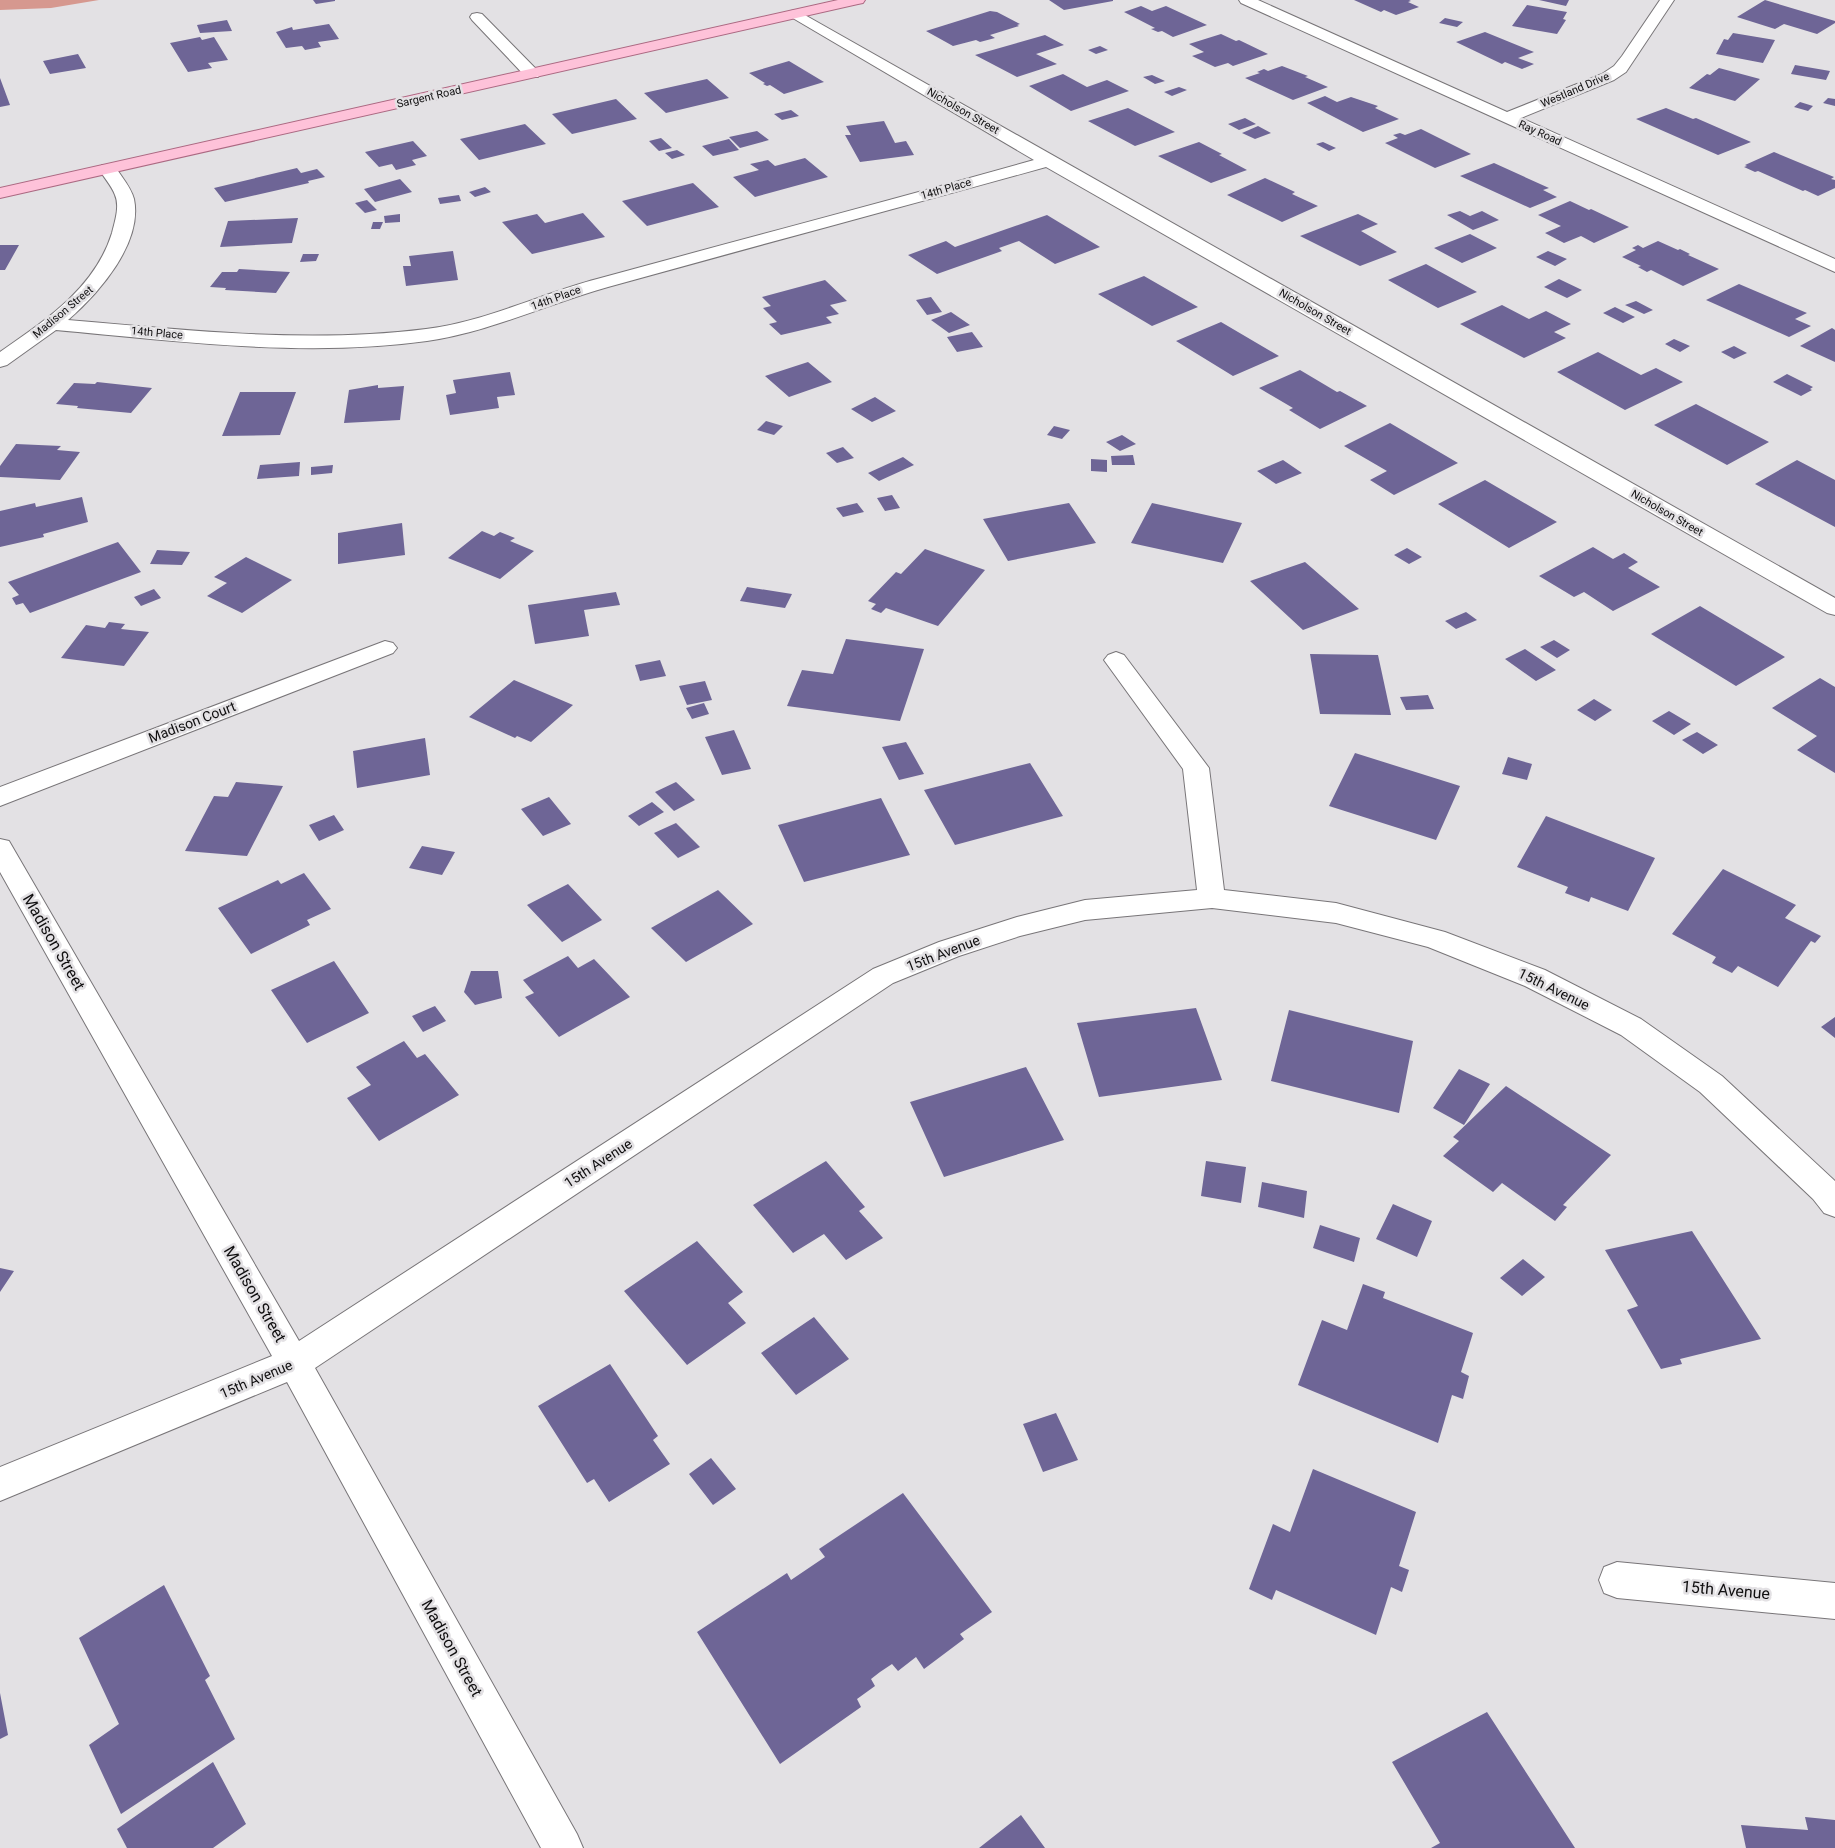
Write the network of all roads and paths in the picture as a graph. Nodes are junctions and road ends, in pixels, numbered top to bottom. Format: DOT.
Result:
graph roads {
  1 [pos="858,0"];
  2 [pos="1246,0"];
  3 [pos="1667,0"];
  4 [pos="796,14"];
  5 [pos="477,17"];
  6 [pos="532,74"];
  7 [pos="1507,118"];
  8 [pos="1048,161"];
  9 [pos="108,169"];
  10 [pos="0,193"];
  11 [pos="1835,266"];
  12 [pos="52,324"];
  13 [pos="0,361"];
  14 [pos="1835,608"];
  15 [pos="385,648"];
  16 [pos="1116,660"];
  17 [pos="0,798"];
  18 [pos="0,848"];
  19 [pos="1212,898"];
  20 [pos="1835,1204"];
  21 [pos="294,1363"];
  22 [pos="0,1484"];
  23 [pos="1617,1580"];
  24 [pos="1835,1601"];
  25 [pos="563,1848"];
  1 -- 4 [label="main road, Sargent Road"];
  2 -- 7 [label="street, Ray Road"];
  3 -- 7 [label="street, Westland Drive"];
  4 -- 6 [label="main road, Sargent Road"];
  4 -- 8 [label="street, Nicholson Street"];
  5 -- 6 [label="street"];
  6 -- 9 [label="main road, Sargent Road"];
  7 -- 11 [label="street, Ray Road"];
  8 -- 12 [label="street, 14th Place"];
  8 -- 14 [label="street, Nicholson Street"];
  9 -- 10 [label="main road, Sargent Road"];
  9 -- 12 [label="street, Madison Street"];
  12 -- 13 [label="street, Madison Street"];
  15 -- 17 [label="street, Madison Court"];
  16 -- 19 [label="street"];
  18 -- 21 [label="street, Madison Street"];
  19 -- 20 [label="street, 15th Avenue"];
  19 -- 21 [label="street, 15th Avenue"];
  21 -- 22 [label="street, 15th Avenue"];
  21 -- 25 [label="street, Madison Street"];
  23 -- 24 [label="street, 15th Avenue"];
}
